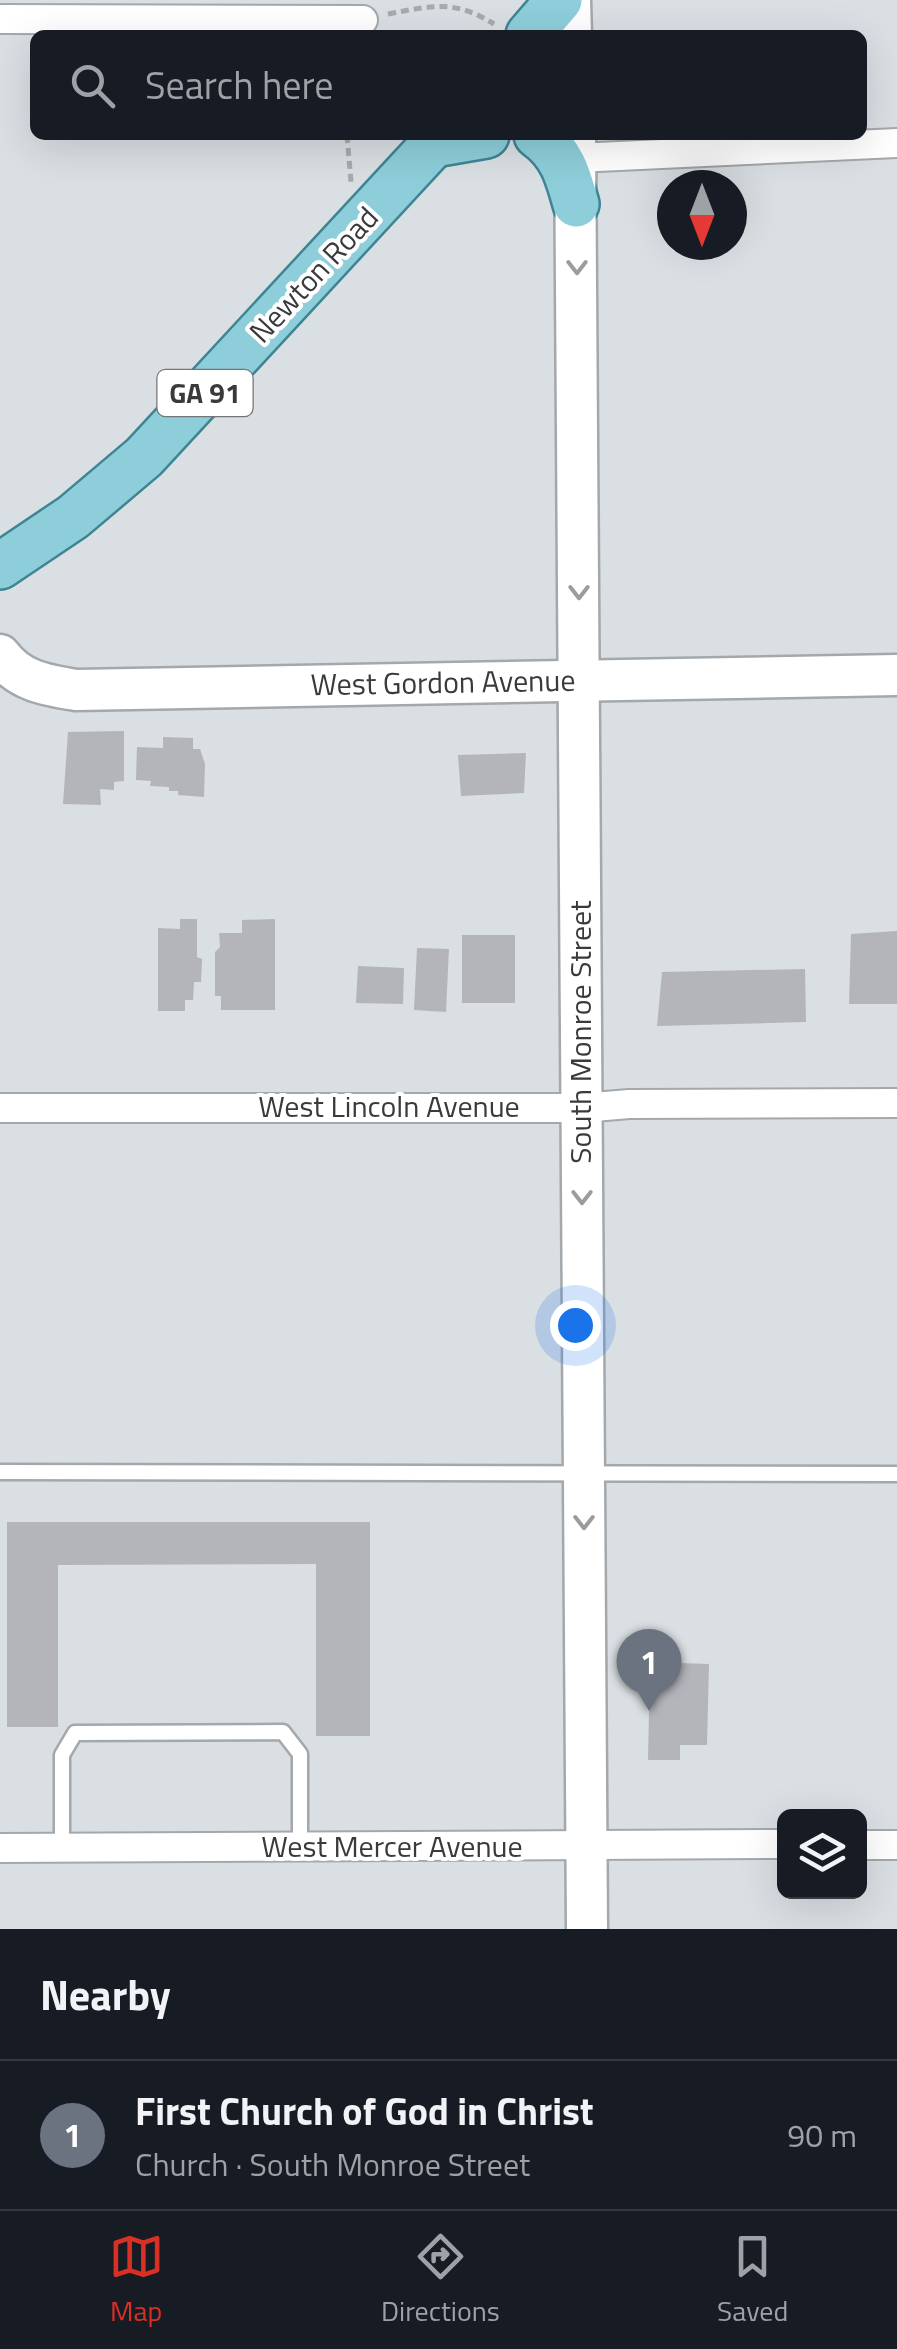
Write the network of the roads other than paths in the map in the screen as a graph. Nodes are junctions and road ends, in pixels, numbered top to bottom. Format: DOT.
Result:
graph roads {
  1 [pos="559,0"];
  2 [pos="570,0"];
  3 [pos="0,19"];
  4 [pos="363,20"];
  5 [pos="514,30"];
  6 [pos="571,30"];
  7 [pos="438,140"];
  8 [pos="542,140"];
  9 [pos="897,144"];
  10 [pos="576,146"];
  11 [pos="576,204"];
  12 [pos="0,566"];
  13 [pos="0,654"];
  14 [pos="897,675"];
  15 [pos="579,680"];
  16 [pos="897,1104"];
  17 [pos="0,1108"];
  18 [pos="582,1108"];
  19 [pos="0,1472"];
  20 [pos="584,1472"];
  21 [pos="897,1474"];
  22 [pos="586,1844"];
  23 [pos="777,1844"];
  24 [pos="867,1844"];
  25 [pos="897,1844"];
  26 [pos="0,1848"];
  27 [pos="62,1848"];
  28 [pos="300,1848"];
  29 [pos="587,1929"];
  1 -- 5 [label="main road"];
  2 -- 6 [label="main road"];
  3 -- 4 [label="street"];
  7 -- 12 [label="main road, Newton Road / GA 91"];
  8 -- 11 [label="main road"];
  9 -- 10 [label="street"];
  10 -- 11 [label="main road, South Monroe Street"];
  11 -- 15 [label="main road, South Monroe Street, one-way"];
  13 -- 15 [label="main road, West Gordon Avenue"];
  14 -- 15 [label="main road, West Gordon Avenue"];
  15 -- 18 [label="main road, South Monroe Street"];
  16 -- 18 [label="street, West Lincoln Avenue"];
  17 -- 18 [label="street, West Lincoln Avenue"];
  18 -- 20 [label="main road, South Monroe Street, one-way"];
  19 -- 20 [label="lane"];
  20 -- 21 [label="lane"];
  20 -- 22 [label="main road, South Monroe Street, one-way"];
  22 -- 23 [label="street, West Mercer Avenue"];
  22 -- 28 [label="street, West Mercer Avenue"];
  22 -- 29 [label="main road, South Monroe Street"];
  24 -- 25 [label="street"];
  26 -- 27 [label="street, West Mercer Avenue"];
  27 -- 28 [label="street, West Mercer Avenue"];
  27 -- 28 [label="lane"];
}
